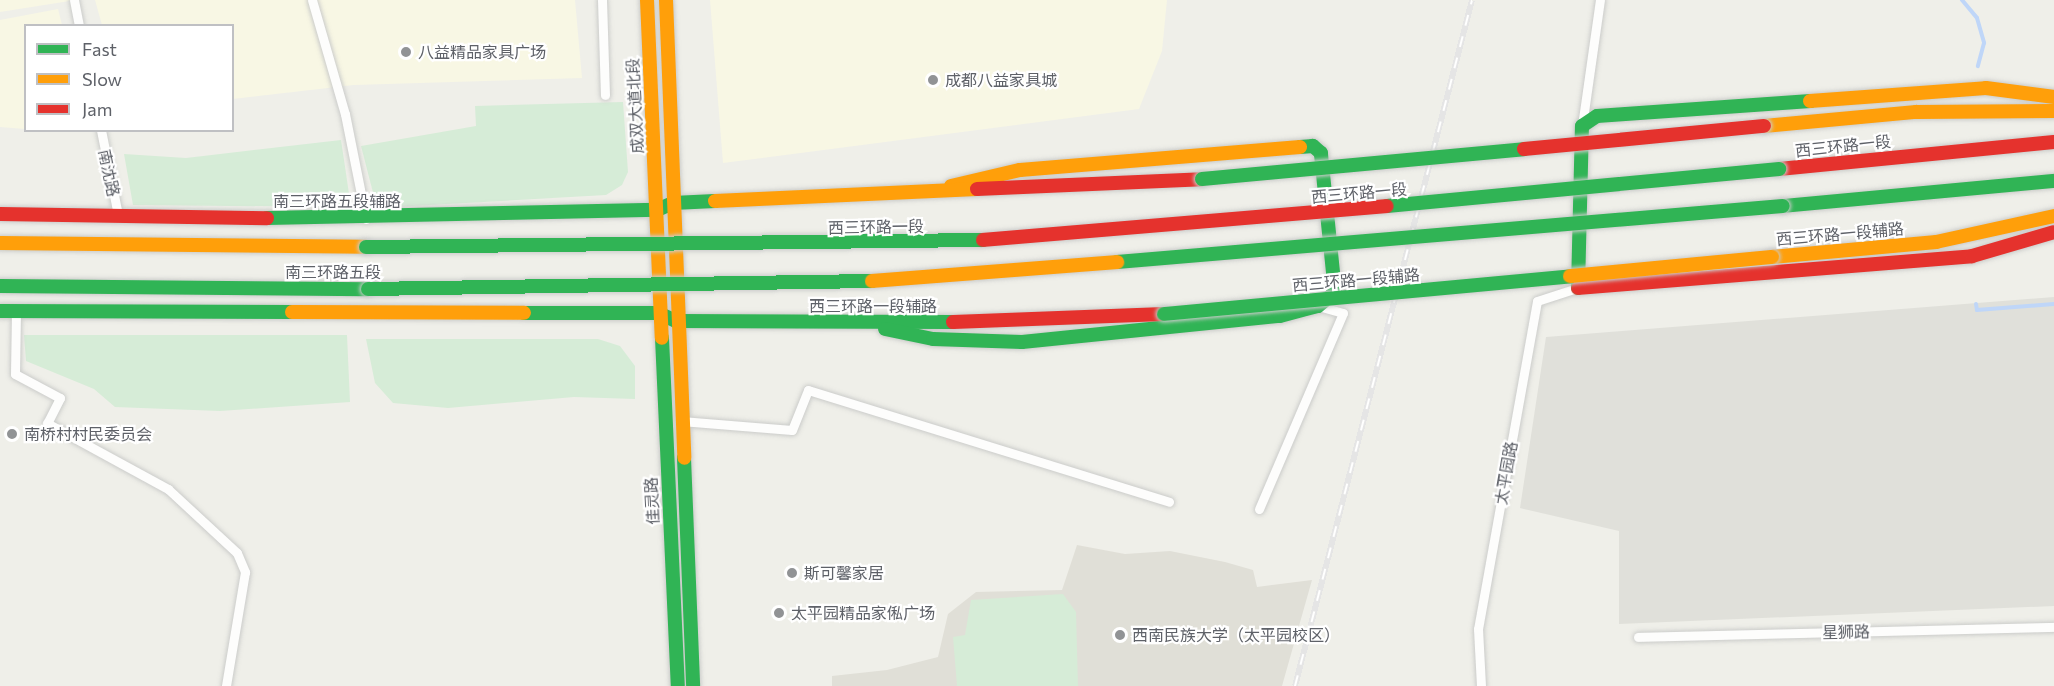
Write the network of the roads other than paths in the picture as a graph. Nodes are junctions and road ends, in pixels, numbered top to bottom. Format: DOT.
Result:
graph roads {
  1 [pos="74,0"];
  2 [pos="312,0"];
  3 [pos="602,0"];
  4 [pos="647,0"];
  5 [pos="666,0"];
  6 [pos="1600,0"];
  7 [pos="79,24"];
  8 [pos="605,95"];
  9 [pos="2054,97"];
  10 [pos="2054,111"];
  11 [pos="1582,126"];
  12 [pos="101,132"];
  13 [pos="2054,142"];
  14 [pos="2054,181"];
  15 [pos="922,194"];
  16 [pos="673,203"];
  17 [pos="657,210"];
  18 [pos="0,214"];
  19 [pos="118,215"];
  20 [pos="2054,216"];
  21 [pos="366,219"];
  22 [pos="2054,232"];
  23 [pos="0,243"];
  24 [pos="665,246"];
  25 [pos="0,286"];
  26 [pos="1577,288"];
  27 [pos="1318,306"];
  28 [pos="0,311"];
  29 [pos="16,311"];
  30 [pos="658,313"];
  31 [pos="676,321"];
  32 [pos="856,323"];
  33 [pos="681,422"];
  34 [pos="1169,502"];
  35 [pos="1259,509"];
  36 [pos="2054,627"];
  37 [pos="1638,637"];
  38 [pos="226,686"];
  39 [pos="678,686"];
  40 [pos="693,686"];
  41 [pos="1481,686"];
  1 -- 7 [label="street"];
  2 -- 21 [label="street"];
  3 -- 8 [label="street"];
  4 -- 17 [label="main road, 成双大道北段"];
  5 -- 16 [label="main road, 成双大道北段"];
  6 -- 11 [label="street"];
  9 -- 11 [label="main road"];
  10 -- 15 [label="main road, bridge"];
  11 -- 26 [label="main road"];
  12 -- 19 [label="street, 南沈路"];
  13 -- 24 [label="main road, 西三环路一段, bridge"];
  14 -- 25 [label="main road, 南三环路五段, bridge"];
  15 -- 16 [label="main road"];
  15 -- 27 [label="main road"];
  16 -- 17 [label="main road, 南三环路五段辅路"];
  16 -- 31 [label="main road, 成双大道北段"];
  17 -- 21 [label="main road, 南三环路五段辅路"];
  17 -- 30 [label="main road, 成双大道北段"];
  18 -- 19 [label="main road, 南三环路五段辅路"];
  19 -- 21 [label="main road, 南三环路五段辅路"];
  20 -- 32 [label="main road, 西三环路一段辅路, bridge"];
  22 -- 26 [label="main road"];
  23 -- 24 [label="main road, 南三环路五段, bridge"];
  26 -- 41 [label="street, 太平园路"];
  27 -- 32 [label="main road"];
  27 -- 35 [label="street"];
  28 -- 29 [label="main road"];
  29 -- 30 [label="main road"];
  29 -- 38 [label="street"];
  30 -- 31 [label="main road, 西三环路一段辅路"];
  30 -- 39 [label="main road, 佳灵路"];
  31 -- 32 [label="main road, 西三环路一段辅路"];
  31 -- 33 [label="main road, 佳灵路"];
  33 -- 34 [label="street"];
  33 -- 40 [label="main road, 佳灵路"];
  36 -- 37 [label="street, 星狮路"];
}
